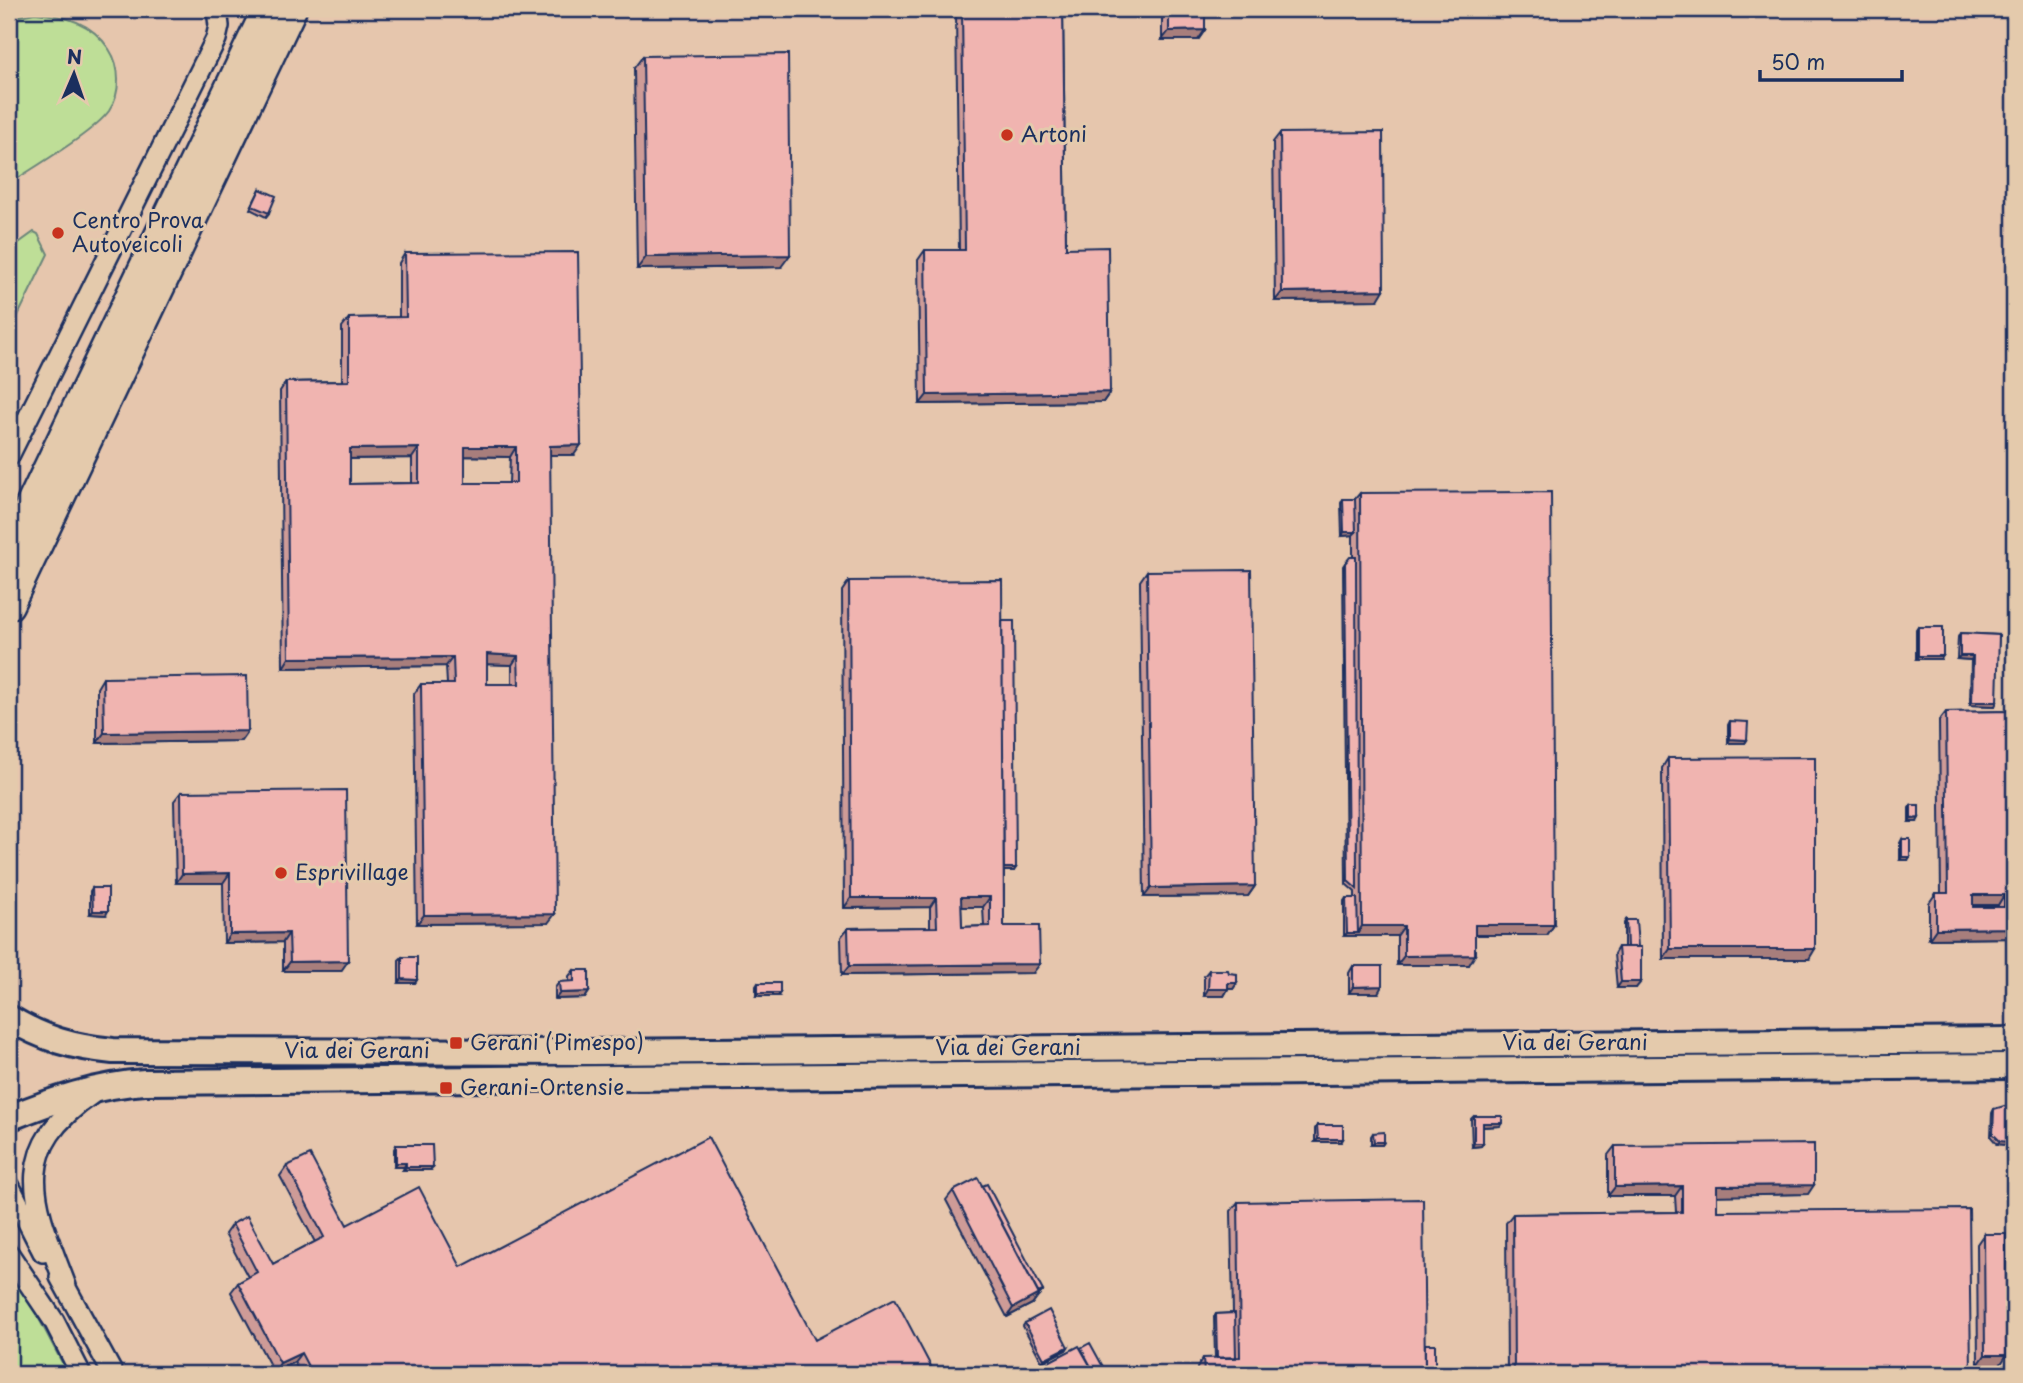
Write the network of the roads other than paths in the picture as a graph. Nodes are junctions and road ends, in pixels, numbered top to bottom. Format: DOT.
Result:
graph roads {
  1 [pos="216,9"];
  2 [pos="267,9"];
  3 [pos="292,9"];
  4 [pos="9,456"];
  5 [pos="9,550"];
  6 [pos="9,605"];
  7 [pos="9,1018"];
  8 [pos="2014,1040"];
  9 [pos="2014,1066"];
  10 [pos="102,1087"];
  11 [pos="9,1118"];
  12 [pos="9,1185"];
  13 [pos="9,1254"];
  14 [pos="66,1286"];
  15 [pos="81,1374"];
  16 [pos="113,1374"];
  1 -- 4 [label="street"];
  2 -- 5 [label="main road"];
  3 -- 6 [label="main road"];
  7 -- 8 [label="street, Via dei Gerani"];
  9 -- 10 [label="street, Via dei Gerani"];
  10 -- 11 [label="street, Via dei Gerani"];
  10 -- 14 [label="street"];
  12 -- 14 [label="street"];
  13 -- 15 [label="street"];
  14 -- 16 [label="street"];
}
